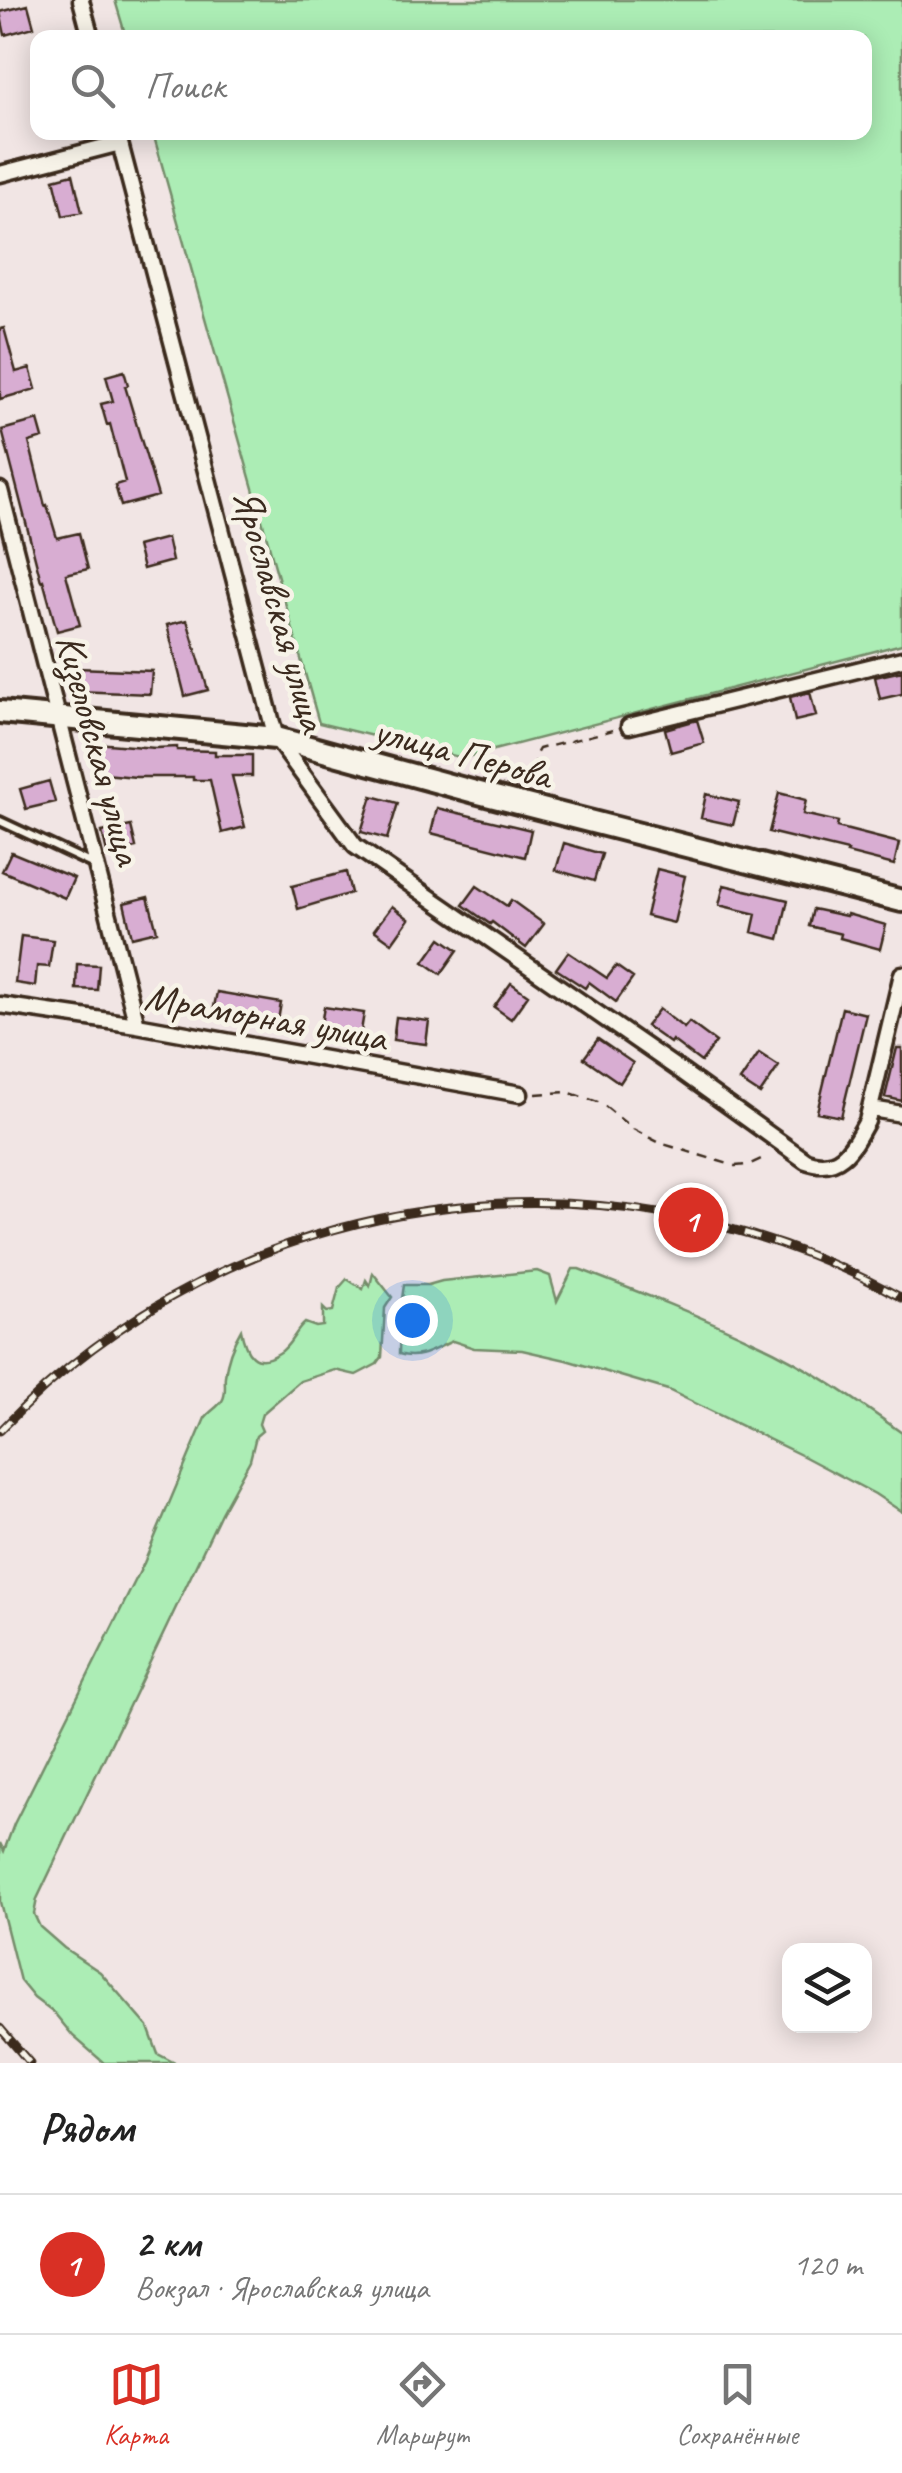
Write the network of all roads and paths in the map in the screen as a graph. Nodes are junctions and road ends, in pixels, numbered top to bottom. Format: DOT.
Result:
graph roads {
  1 [pos="81,0"];
  2 [pos="90,30"];
  3 [pos="112,140"];
  4 [pos="120,140"];
  5 [pos="0,174"];
  6 [pos="0,490"];
  7 [pos="902,659"];
  8 [pos="0,712"];
  9 [pos="57,716"];
  10 [pos="629,726"];
  11 [pos="276,738"];
  12 [pos="540,788"];
  13 [pos="0,822"];
  14 [pos="97,866"];
  15 [pos="902,901"];
  16 [pos="902,974"];
  17 [pos="0,1005"];
  18 [pos="137,1025"];
  19 [pos="520,1094"];
  20 [pos="871,1109"];
  21 [pos="902,1114"];
  22 [pos="789,1149"];
  1 -- 2 [label="street"];
  3 -- 5 [label="street"];
  4 -- 11 [label="street, Ярославская улица"];
  6 -- 9 [label="street, Кизеловская улица"];
  7 -- 10 [label="street"];
  8 -- 9 [label="main road, улица Перова"];
  9 -- 11 [label="main road, улица Перова"];
  9 -- 14 [label="street, Кизеловская улица"];
  10 -- 12 [label="path"];
  11 -- 15 [label="main road, улица Перова"];
  11 -- 22 [label="street, Ярославская улица"];
  13 -- 14 [label="lane"];
  14 -- 18 [label="street, Кизеловская улица"];
  16 -- 20 [label="street"];
  17 -- 18 [label="street, Мраморная улица"];
  18 -- 19 [label="street, Мраморная улица"];
  19 -- 22 [label="path"];
  20 -- 21 [label="street"];
  20 -- 22 [label="street, Ярославская улица"];
}
